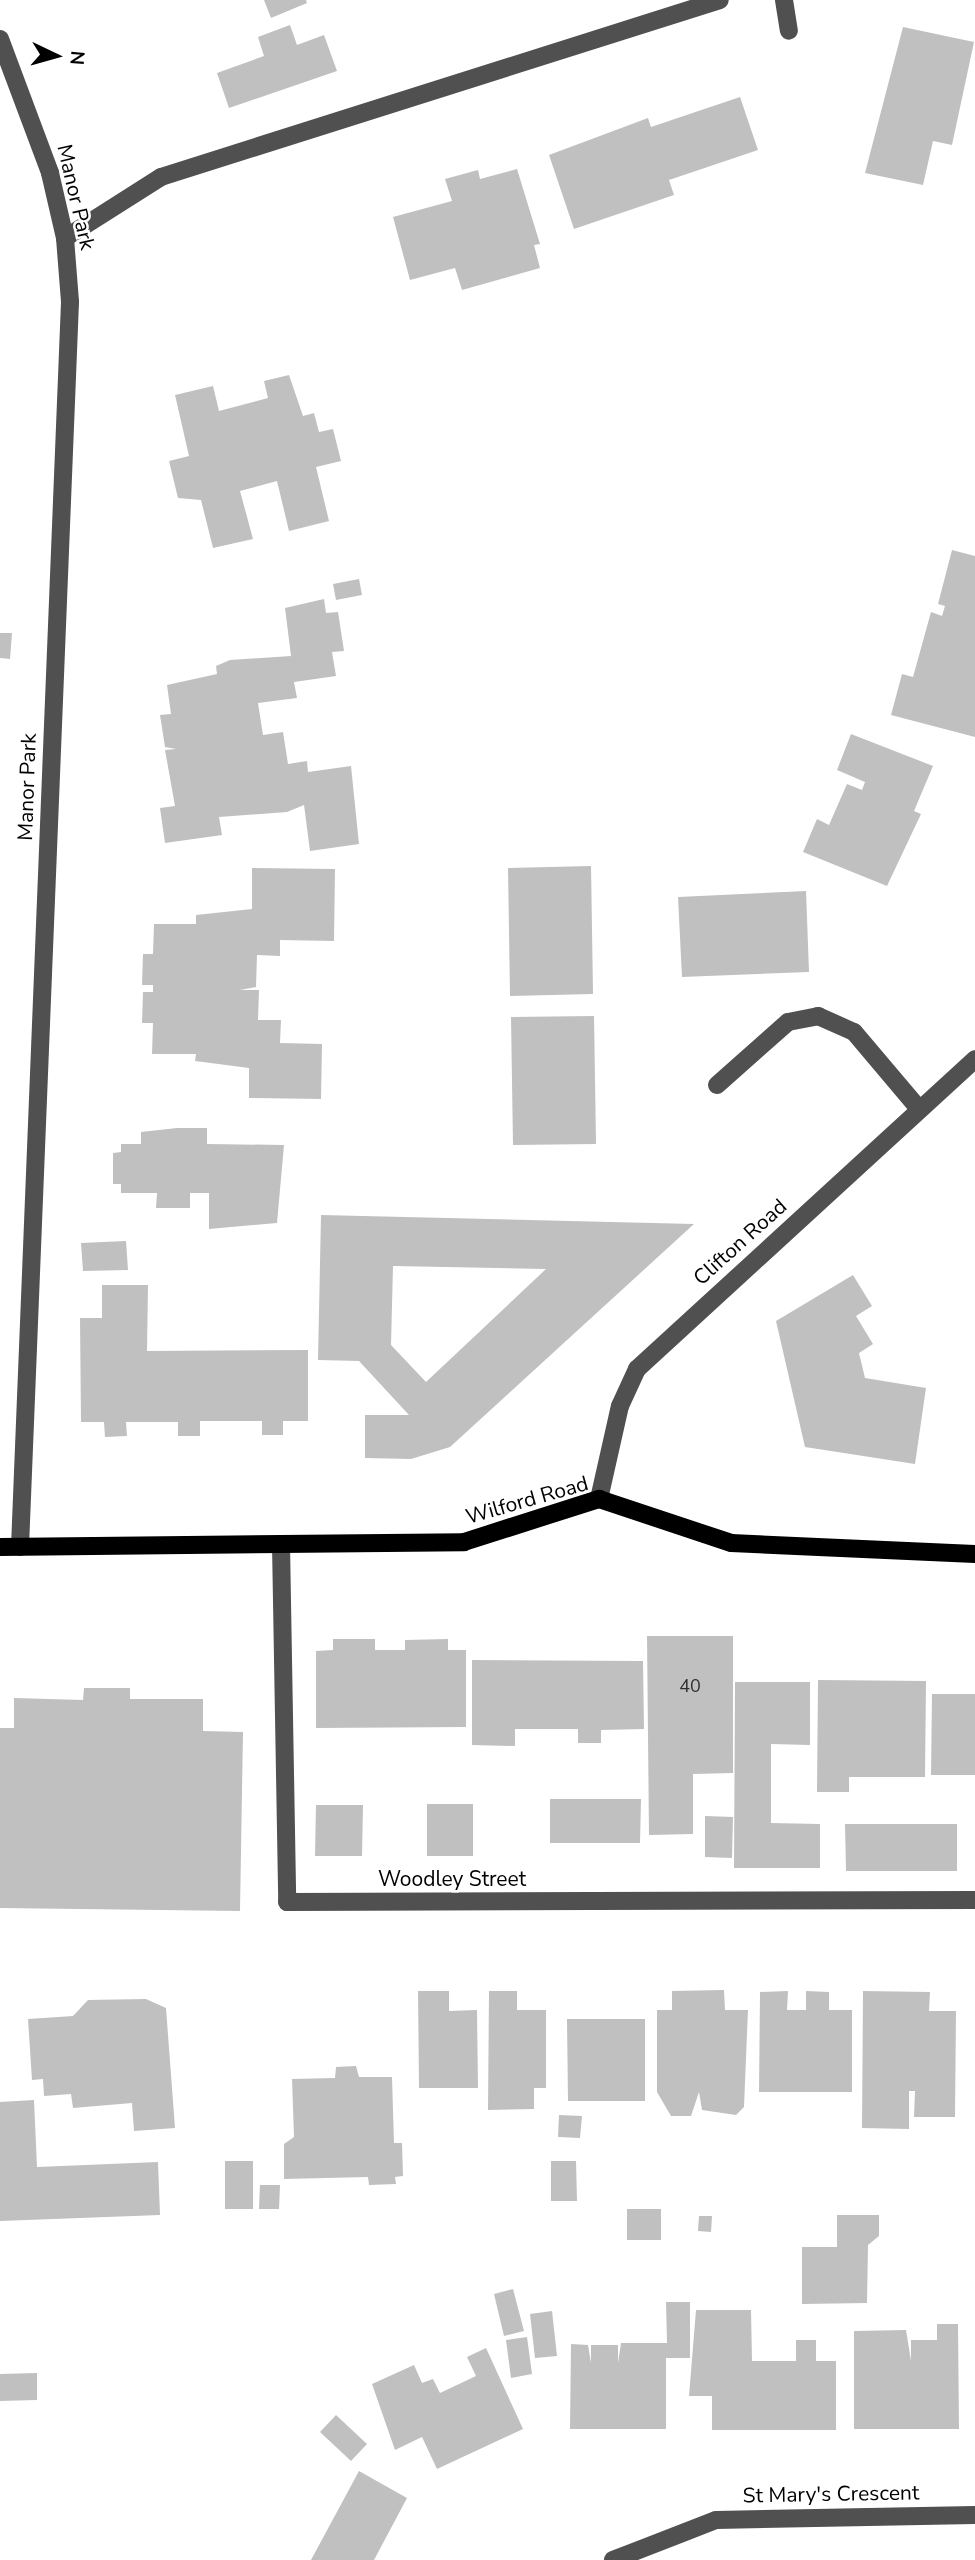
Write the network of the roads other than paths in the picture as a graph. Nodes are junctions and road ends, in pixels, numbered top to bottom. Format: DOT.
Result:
graph roads {
  1 [pos="720,0"];
  2 [pos="785,0"];
  3 [pos="789,31"];
  4 [pos="0,39"];
  5 [pos="65,238"];
  6 [pos="975,1059"];
  7 [pos="717,1085"];
  8 [pos="919,1109"];
  9 [pos="599,1499"];
  10 [pos="281,1544"];
  11 [pos="0,1547"];
  12 [pos="19,1547"];
  13 [pos="975,1554"];
  14 [pos="975,1900"];
  15 [pos="975,2515"];
  16 [pos="612,2560"];
  1 -- 5 [label="street"];
  2 -- 3 [label="street"];
  4 -- 5 [label="street, Manor Park"];
  5 -- 12 [label="street, Manor Park"];
  6 -- 8 [label="street, Clifton Road"];
  7 -- 8 [label="street"];
  8 -- 9 [label="street, Clifton Road"];
  9 -- 10 [label="main road, Wilford Road"];
  9 -- 13 [label="main road, Wilford Road"];
  10 -- 12 [label="main road, Wilford Road"];
  10 -- 14 [label="street, Woodley Street"];
  11 -- 12 [label="main road, Wilford Road"];
  15 -- 16 [label="street, St Mary's Crescent"];
}
